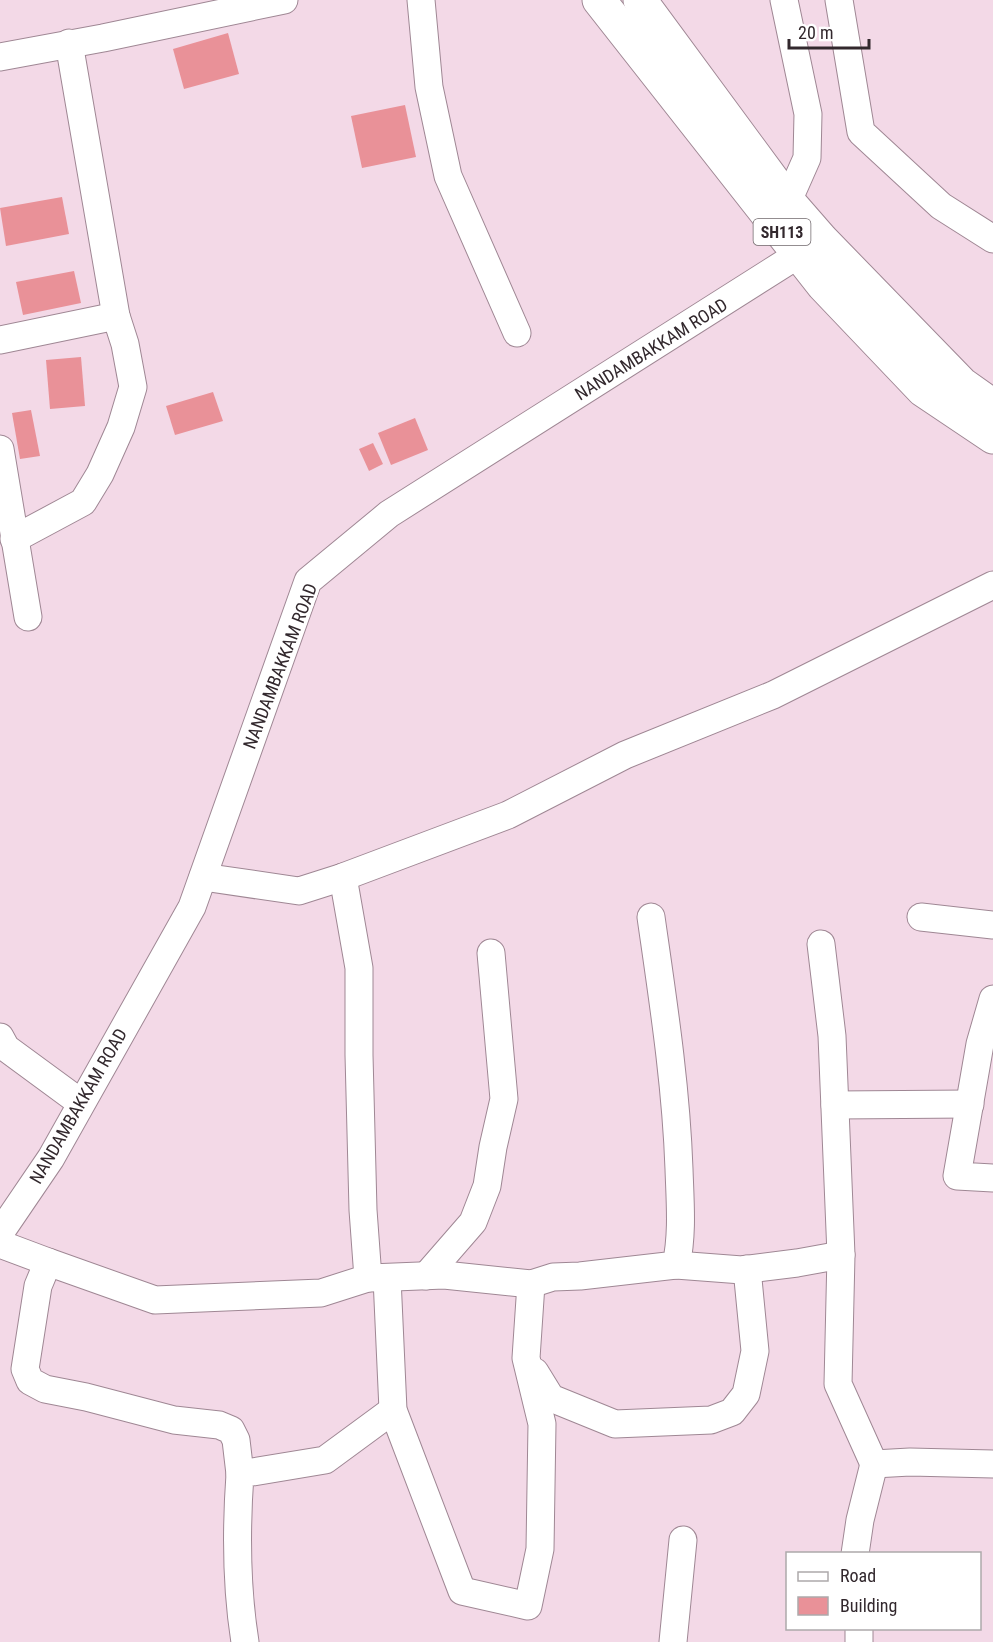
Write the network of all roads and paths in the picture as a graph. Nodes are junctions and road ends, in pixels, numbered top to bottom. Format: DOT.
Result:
graph roads {
  1 [pos="284,0"];
  2 [pos="421,0"];
  3 [pos="599,0"];
  4 [pos="640,0"];
  5 [pos="784,0"];
  6 [pos="839,0"];
  7 [pos="69,43"];
  8 [pos="0,57"];
  9 [pos="778,208"];
  10 [pos="993,239"];
  11 [pos="810,247"];
  12 [pos="116,316"];
  13 [pos="517,333"];
  14 [pos="0,340"];
  15 [pos="993,406"];
  16 [pos="993,437"];
  17 [pos="0,449"];
  18 [pos="14,539"];
  19 [pos="993,585"];
  20 [pos="28,617"];
  21 [pos="203,877"];
  22 [pos="343,877"];
  23 [pos="651,917"];
  24 [pos="921,918"];
  25 [pos="993,925"];
  26 [pos="821,944"];
  27 [pos="491,953"];
  28 [pos="993,999"];
  29 [pos="0,1037"];
  30 [pos="81,1103"];
  31 [pos="970,1104"];
  32 [pos="835,1105"];
  33 [pos="993,1178"];
  34 [pos="0,1233"];
  35 [pos="0,1244"];
  36 [pos="841,1255"];
  37 [pos="48,1262"];
  38 [pos="676,1265"];
  39 [pos="747,1269"];
  40 [pos="426,1276"];
  41 [pos="378,1278"];
  42 [pos="531,1284"];
  43 [pos="526,1358"];
  44 [pos="393,1410"];
  45 [pos="874,1464"];
  46 [pos="993,1464"];
  47 [pos="240,1474"];
  48 [pos="683,1540"];
  49 [pos="855,1552"];
  50 [pos="244,1642"];
  51 [pos="673,1642"];
  1 -- 7 [label="street"];
  2 -- 13 [label="street"];
  3 -- 9 [label="main road, SH113"];
  4 -- 9 [label="main road, SH113"];
  5 -- 9 [label="street"];
  6 -- 10 [label="street"];
  7 -- 8 [label="street"];
  7 -- 12 [label="street"];
  9 -- 11 [label="main road, SH113"];
  11 -- 15 [label="main road, SH113"];
  11 -- 16 [label="main road, SH113"];
  11 -- 21 [label="street, NANDAMBAKKAM ROAD"];
  12 -- 14 [label="street"];
  12 -- 18 [label="street"];
  17 -- 18 [label="street"];
  18 -- 20 [label="street"];
  19 -- 22 [label="street"];
  21 -- 22 [label="street"];
  21 -- 30 [label="street, NANDAMBAKKAM ROAD"];
  22 -- 41 [label="street"];
  23 -- 38 [label="street"];
  24 -- 25 [label="street"];
  26 -- 32 [label="street"];
  27 -- 40 [label="street"];
  28 -- 31 [label="street"];
  29 -- 30 [label="street"];
  30 -- 34 [label="street, NANDAMBAKKAM ROAD"];
  31 -- 32 [label="street"];
  31 -- 33 [label="street"];
  32 -- 36 [label="street"];
  35 -- 37 [label="street"];
  36 -- 39 [label="street"];
  36 -- 45 [label="street"];
  37 -- 41 [label="street"];
  37 -- 47 [label="street"];
  38 -- 39 [label="street"];
  38 -- 42 [label="street"];
  39 -- 43 [label="street"];
  40 -- 41 [label="street"];
  40 -- 42 [label="street"];
  41 -- 44 [label="street"];
  42 -- 43 [label="street"];
  43 -- 44 [label="street"];
  44 -- 47 [label="street"];
  45 -- 46 [label="street"];
  45 -- 49 [label="street"];
  47 -- 50 [label="street"];
  48 -- 51 [label="street"];
}
